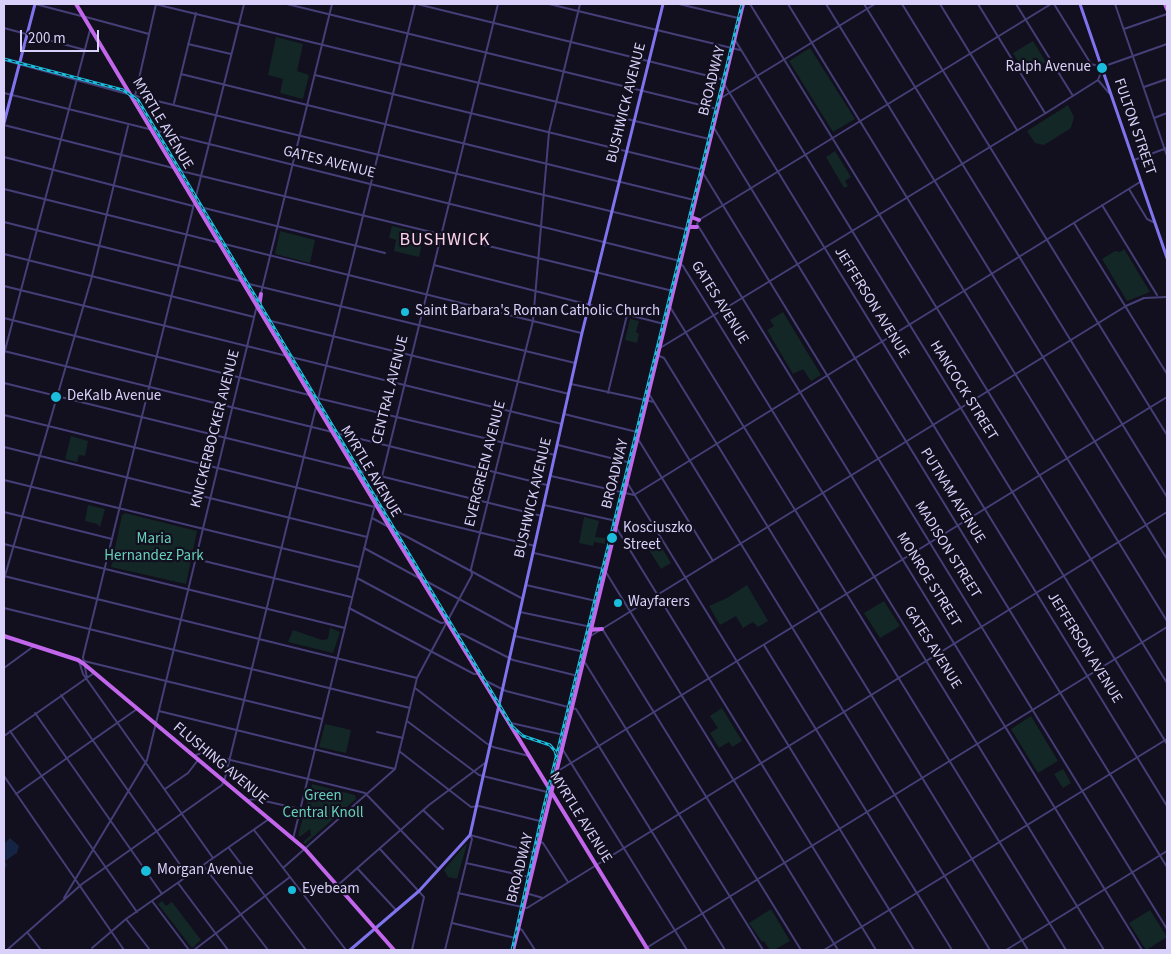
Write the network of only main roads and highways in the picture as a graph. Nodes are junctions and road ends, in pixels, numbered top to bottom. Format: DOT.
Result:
graph roads {
  1 [pos="35,4"];
  2 [pos="76,4"];
  3 [pos="663,4"];
  4 [pos="743,4"];
  5 [pos="1080,4"];
  6 [pos="1165,4"];
  7 [pos="1167,9"];
  8 [pos="4,124"];
  9 [pos="691,217"];
  10 [pos="698,220"];
  11 [pos="697,227"];
  12 [pos="688,228"];
  13 [pos="1165,246"];
  14 [pos="1167,258"];
  15 [pos="261,294"];
  16 [pos="258,306"];
  17 [pos="590,628"];
  18 [pos="602,629"];
  19 [pos="4,636"];
  20 [pos="499,706"];
  21 [pos="551,793"];
  22 [pos="375,929"];
  23 [pos="646,949"];
  24 [pos="350,950"];
  25 [pos="394,950"];
  26 [pos="513,950"];
  1 -- 8 [label="main road"];
  2 -- 16 [label="main road, MYRTLE AVENUE"];
  3 -- 20 [label="main road, BUSHWICK AVENUE"];
  4 -- 9 [label="main road, BROADWAY"];
  5 -- 13 [label="main road, FULTON STREET"];
  6 -- 7 [label="main road"];
  9 -- 10 [label="main road"];
  9 -- 12 [label="main road, BROADWAY"];
  11 -- 12 [label="main road"];
  12 -- 17 [label="main road, BROADWAY"];
  13 -- 14 [label="main road, FULTON STREET"];
  15 -- 16 [label="main road"];
  16 -- 20 [label="main road, MYRTLE AVENUE"];
  17 -- 18 [label="main road"];
  17 -- 21 [label="main road, BROADWAY"];
  19 -- 22 [label="main road, FLUSHING AVENUE"];
  20 -- 21 [label="main road, MYRTLE AVENUE"];
  20 -- 22 [label="main road, BUSHWICK AVENUE"];
  21 -- 23 [label="main road, MYRTLE AVENUE"];
  21 -- 26 [label="main road, BROADWAY"];
  22 -- 24 [label="main road"];
  22 -- 25 [label="main road, FLUSHING AVENUE"];
}
